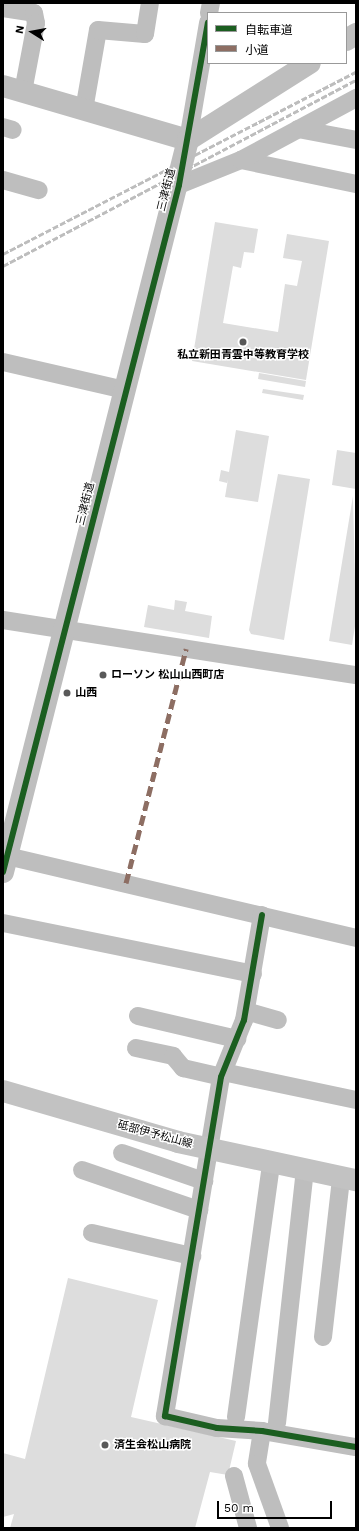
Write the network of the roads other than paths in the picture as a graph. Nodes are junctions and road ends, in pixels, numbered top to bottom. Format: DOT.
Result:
graph roads {
  1 [pos="150,3"];
  2 [pos="3,8"];
  3 [pos="32,8"];
  4 [pos="207,29"];
  5 [pos="356,34"];
  6 [pos="347,39"];
  7 [pos="308,64"];
  8 [pos="13,89"];
  9 [pos="356,98"];
  10 [pos="84,110"];
  11 [pos="298,129"];
  12 [pos="188,140"];
  13 [pos="356,140"];
  14 [pos="241,160"];
  15 [pos="3,180"];
  16 [pos="356,184"];
  17 [pos="179,185"];
  18 [pos="38,190"];
  19 [pos="3,362"];
  20 [pos="125,390"];
  21 [pos="3,620"];
  22 [pos="64,630"];
  23 [pos="356,675"];
  24 [pos="5,864"];
  25 [pos="262,915"];
  26 [pos="3,923"];
  27 [pos="356,938"];
  28 [pos="253,974"];
  29 [pos="246,1011"];
  30 [pos="138,1016"];
  31 [pos="278,1020"];
  32 [pos="237,1039"];
  33 [pos="136,1048"];
  34 [pos="222,1075"];
  35 [pos="3,1091"];
  36 [pos="349,1093"];
  37 [pos="210,1150"];
  38 [pos="122,1153"];
  39 [pos="271,1164"];
  40 [pos="82,1170"];
  41 [pos="306,1171"];
  42 [pos="349,1179"];
  43 [pos="204,1181"];
  44 [pos="199,1210"];
  45 [pos="92,1231"];
  46 [pos="192,1256"];
  47 [pos="323,1337"];
  48 [pos="236,1417"];
  49 [pos="274,1425"];
  50 [pos="356,1446"];
  51 [pos="234,1476"];
  52 [pos="248,1528"];
  53 [pos="280,1528"];
  1 -- 10 [label="street"];
  2 -- 3 [label="street"];
  3 -- 8 [label="street"];
  4 -- 12 [label="street"];
  5 -- 6 [label="street"];
  7 -- 12 [label="street"];
  8 -- 10 [label="street"];
  9 -- 11 [label="street"];
  10 -- 12 [label="street"];
  11 -- 13 [label="street"];
  11 -- 14 [label="street"];
  12 -- 17 [label="street, 三津街道"];
  14 -- 16 [label="street"];
  14 -- 17 [label="street"];
  15 -- 18 [label="street"];
  17 -- 20 [label="street, 三津街道"];
  19 -- 20 [label="street"];
  20 -- 22 [label="street, 三津街道"];
  21 -- 22 [label="street"];
  22 -- 23 [label="street"];
  22 -- 24 [label="street, 三津街道"];
  24 -- 25 [label="street"];
  25 -- 27 [label="street"];
  25 -- 28 [label="street"];
  26 -- 28 [label="street"];
  28 -- 29 [label="street"];
  29 -- 31 [label="street"];
  29 -- 32 [label="street"];
  30 -- 32 [label="street"];
  32 -- 34 [label="street"];
  33 -- 34 [label="street"];
  34 -- 36 [label="street"];
  34 -- 37 [label="street"];
  35 -- 37 [label="main road, 砥部伊予松山線"];
  37 -- 39 [label="main road, 砥部伊予松山線"];
  37 -- 43 [label="street"];
  38 -- 43 [label="street"];
  39 -- 41 [label="main road, 砥部伊予松山線"];
  39 -- 48 [label="street"];
  40 -- 44 [label="street"];
  41 -- 42 [label="main road, 砥部伊予松山線"];
  41 -- 49 [label="street"];
  42 -- 47 [label="street"];
  43 -- 44 [label="street"];
  44 -- 46 [label="street"];
  45 -- 46 [label="street"];
  46 -- 49 [label="street"];
  49 -- 50 [label="street"];
  49 -- 53 [label="street"];
  51 -- 52 [label="street"];
}
